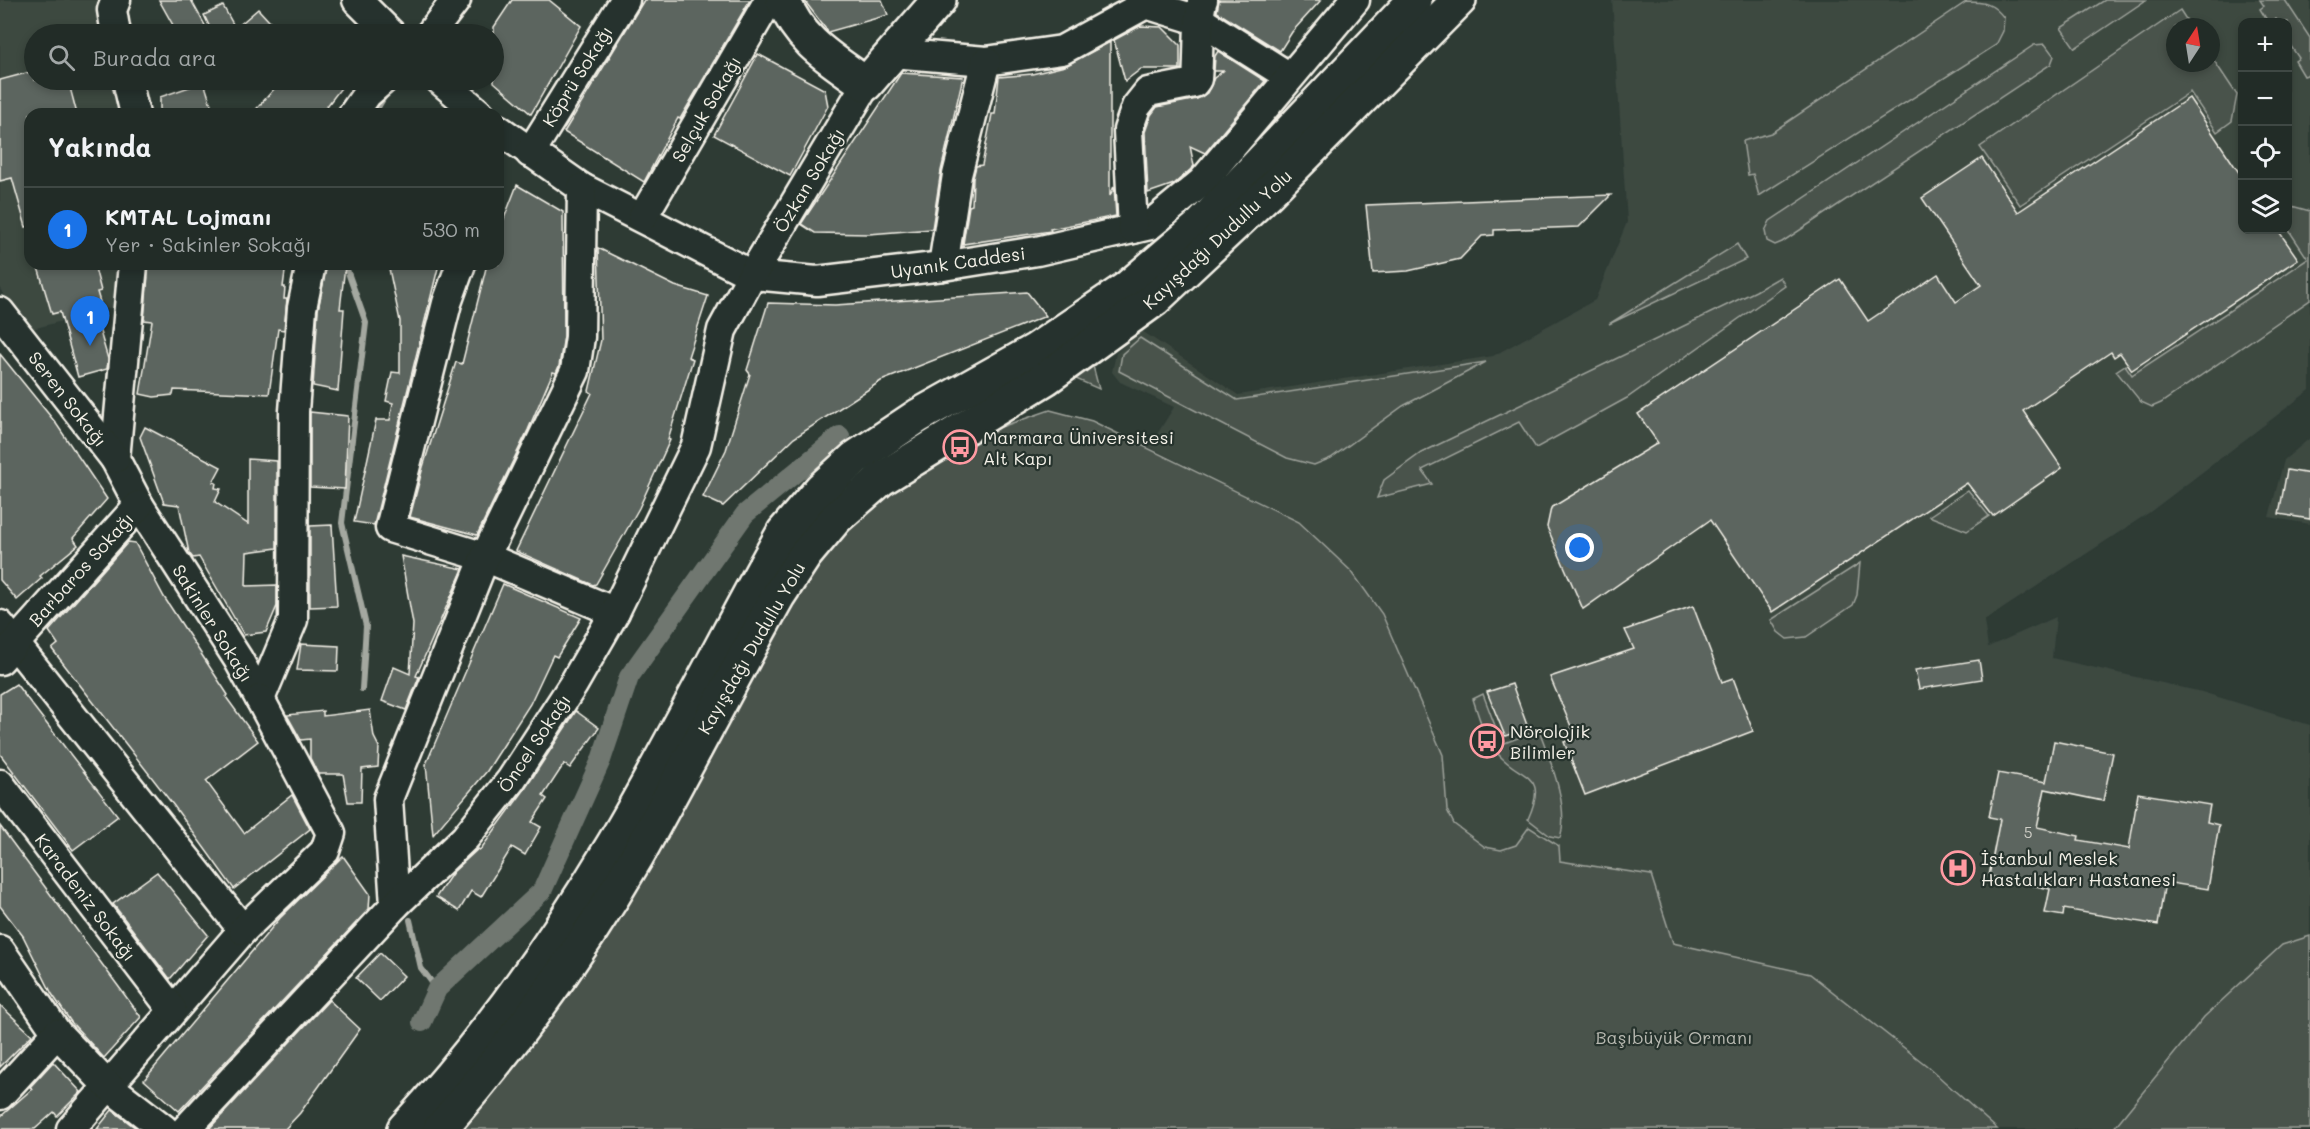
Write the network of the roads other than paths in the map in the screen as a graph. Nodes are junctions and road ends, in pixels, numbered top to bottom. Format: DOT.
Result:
graph roads {
  1 [pos="116,0"];
  2 [pos="357,0"];
  3 [pos="456,0"];
  4 [pos="625,0"];
  5 [pos="769,0"];
  6 [pos="783,0"];
  7 [pos="939,0"];
  8 [pos="1355,0"];
  9 [pos="1415,0"];
  10 [pos="1459,0"];
  11 [pos="1202,10"];
  12 [pos="114,24"];
  13 [pos="381,24"];
  14 [pos="438,24"];
  15 [pos="892,53"];
  16 [pos="986,61"];
  17 [pos="1288,76"];
  18 [pos="866,84"];
  19 [pos="129,90"];
  20 [pos="372,90"];
  21 [pos="452,90"];
  22 [pos="134,108"];
  23 [pos="357,108"];
  24 [pos="473,108"];
  25 [pos="504,143"];
  26 [pos="530,153"];
  27 [pos="582,188"];
  28 [pos="642,218"];
  29 [pos="1133,229"];
  30 [pos="943,266"];
  31 [pos="132,270"];
  32 [pos="310,270"];
  33 [pos="459,270"];
  34 [pos="752,275"];
  35 [pos="0,312"];
  36 [pos="115,459"];
  37 [pos="139,505"];
  38 [pos="485,557"];
  39 [pos="615,612"];
  40 [pos="5,642"];
  41 [pos="260,699"];
  42 [pos="0,784"];
  43 [pos="396,905"];
  44 [pos="243,930"];
  45 [pos="0,950"];
  46 [pos="12,984"];
  47 [pos="172,1009"];
  48 [pos="57,1033"];
  49 [pos="107,1085"];
  50 [pos="0,1095"];
  51 [pos="71,1129"];
  52 [pos="164,1129"];
  53 [pos="186,1129"];
  54 [pos="404,1129"];
  55 [pos="440,1129"];
  1 -- 12 [label="street"];
  2 -- 13 [label="street"];
  3 -- 14 [label="street"];
  4 -- 26 [label="street, Köprü Sokağı"];
  5 -- 28 [label="street, Selçuk Sokağı"];
  6 -- 18 [label="main road"];
  7 -- 15 [label="main road"];
  8 -- 17 [label="street, Uyanık Caddesi"];
  9 -- 54 [label="main road, Kayışdağı Dudullu Yolu"];
  10 -- 55 [label="main road, Kayışdağı Dudullu Yolu"];
  11 -- 16 [label="street"];
  11 -- 17 [label="street"];
  11 -- 29 [label="street"];
  15 -- 16 [label="street"];
  15 -- 18 [label="main road"];
  16 -- 30 [label="street"];
  17 -- 29 [label="street, Uyanık Caddesi"];
  18 -- 34 [label="street, Özkan Sokağı"];
  19 -- 22 [label="street"];
  20 -- 23 [label="street"];
  21 -- 24 [label="street"];
  25 -- 26 [label="street, Uyanık Caddesi"];
  26 -- 27 [label="street, Uyanık Caddesi"];
  27 -- 28 [label="street, Uyanık Caddesi"];
  27 -- 38 [label="street"];
  28 -- 34 [label="street, Uyanık Caddesi"];
  29 -- 30 [label="street, Uyanık Caddesi"];
  30 -- 34 [label="street, Uyanık Caddesi"];
  31 -- 36 [label="street"];
  32 -- 41 [label="street, Sakinler Sokağı"];
  33 -- 38 [label="street"];
  34 -- 39 [label="street, Öncel Sokağı"];
  35 -- 36 [label="street, Seren Sokağı"];
  36 -- 37 [label="street, Sakinler Sokağı"];
  37 -- 40 [label="street, Barbaros Sokağı"];
  37 -- 41 [label="street, Sakinler Sokağı"];
  38 -- 39 [label="street"];
  38 -- 43 [label="street"];
  39 -- 43 [label="street, Öncel Sokağı"];
  40 -- 44 [label="street"];
  41 -- 44 [label="street"];
  42 -- 47 [label="street, Karadeniz Sokağı"];
  43 -- 53 [label="street, Öncel Sokağı"];
  44 -- 47 [label="street"];
  45 -- 46 [label="street"];
  46 -- 48 [label="street"];
  47 -- 49 [label="street"];
  48 -- 49 [label="street"];
  48 -- 50 [label="street"];
  49 -- 51 [label="street"];
  49 -- 52 [label="street"];
}
